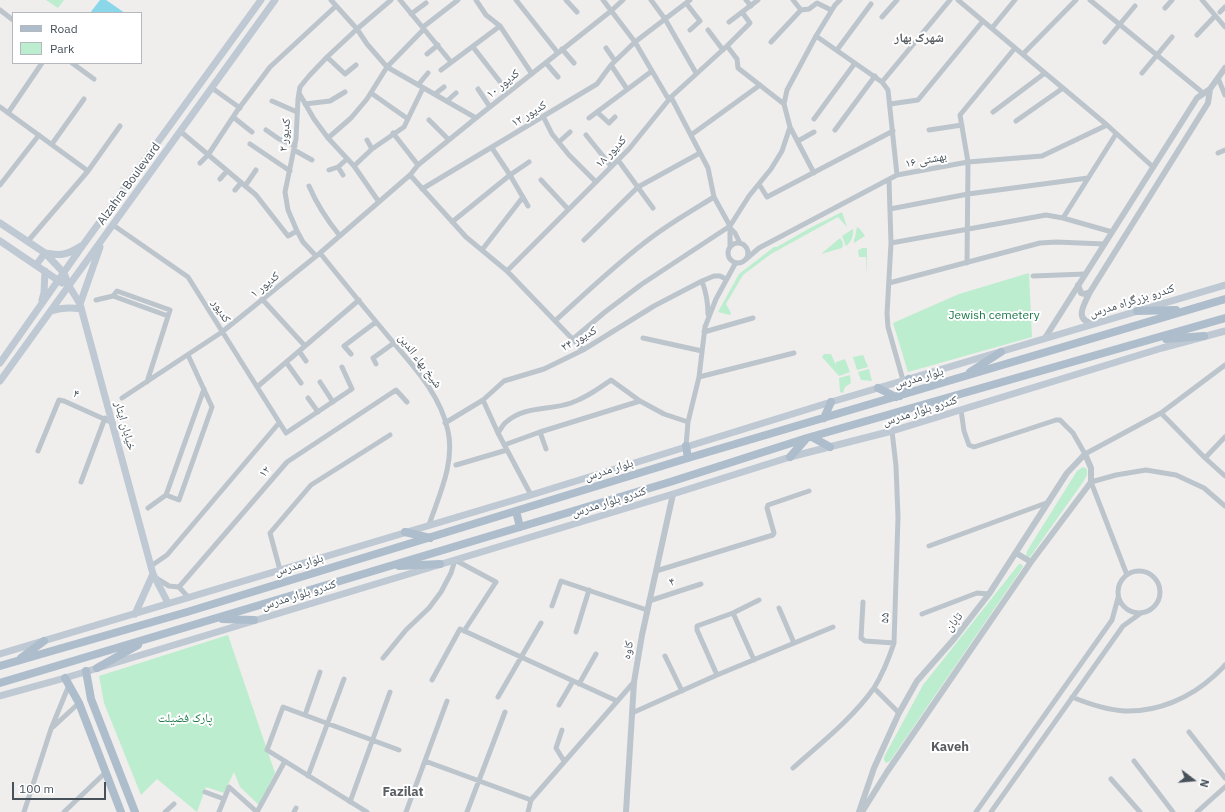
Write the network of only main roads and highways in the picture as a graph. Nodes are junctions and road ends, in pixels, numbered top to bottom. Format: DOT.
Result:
graph roads {
  1 [pos="261,0"];
  2 [pos="275,0"];
  3 [pos="135,173"];
  4 [pos="144,182"];
  5 [pos="0,223"];
  6 [pos="102,240"];
  7 [pos="0,241"];
  8 [pos="83,245"];
  9 [pos="45,253"];
  10 [pos="36,265"];
  11 [pos="45,271"];
  12 [pos="64,273"];
  13 [pos="58,281"];
  14 [pos="1225,285"];
  15 [pos="69,286"];
  16 [pos="1225,299"];
  17 [pos="81,306"];
  18 [pos="40,307"];
  19 [pos="1187,310"];
  20 [pos="51,311"];
  21 [pos="1137,311"];
  22 [pos="1225,318"];
  23 [pos="1225,331"];
  24 [pos="1204,336"];
  25 [pos="1149,340"];
  26 [pos="1001,352"];
  27 [pos="0,363"];
  28 [pos="960,378"];
  29 [pos="906,379"];
  30 [pos="0,381"];
  31 [pos="878,388"];
  32 [pos="898,396"];
  33 [pos="832,402"];
  34 [pos="845,411"];
  35 [pos="824,418"];
  36 [pos="809,438"];
  37 [pos="686,446"];
  38 [pos="830,447"];
  39 [pos="790,457"];
  40 [pos="688,458"];
  41 [pos="516,511"];
  42 [pos="520,527"];
  43 [pos="405,532"];
  44 [pos="431,538"];
  45 [pos="440,564"];
  46 [pos="386,567"];
  47 [pos="154,576"];
  48 [pos="168,603"];
  49 [pos="135,614"];
  50 [pos="215,618"];
  51 [pos="254,620"];
  52 [pos="150,638"];
  53 [pos="44,641"];
  54 [pos="0,654"];
  55 [pos="16,662"];
  56 [pos="0,666"];
  57 [pos="97,668"];
  58 [pos="86,671"];
  59 [pos="67,681"];
  60 [pos="0,683"];
  61 [pos="0,696"];
  62 [pos="91,699"];
  63 [pos="79,703"];
  64 [pos="129,794"];
  65 [pos="116,799"];
  66 [pos="121,812"];
  67 [pos="135,812"];
  1 -- 3 [label="main road, Alzahra Boulevard"];
  2 -- 4 [label="main road, Alzahra Boulevard"];
  3 -- 4 [label="main road"];
  3 -- 8 [label="main road, Alzahra Boulevard"];
  4 -- 6 [label="main road, Alzahra Boulevard"];
  5 -- 9 [label="main road"];
  6 -- 15 [label="main road, Alzahra Boulevard"];
  6 -- 17 [label="main road"];
  7 -- 10 [label="main road"];
  8 -- 9 [label="main road"];
  8 -- 12 [label="main road, Alzahra Boulevard"];
  9 -- 10 [label="main road"];
  9 -- 12 [label="main road"];
  10 -- 11 [label="main road"];
  11 -- 13 [label="main road"];
  11 -- 18 [label="main road"];
  12 -- 13 [label="main road, Alzahra Boulevard"];
  12 -- 15 [label="main road, خیابان ایثار"];
  13 -- 15 [label="main road"];
  13 -- 18 [label="main road, Alzahra Boulevard"];
  14 -- 21 [label="main road, کندرو بزرگراه مدرس"];
  15 -- 17 [label="main road, خیابان ایثار"];
  15 -- 20 [label="main road, Alzahra Boulevard"];
  16 -- 19 [label="main road, بلوار مدرس"];
  17 -- 20 [label="main road"];
  17 -- 47 [label="main road, خیابان ایثار"];
  18 -- 27 [label="main road, Alzahra Boulevard"];
  19 -- 21 [label="main road"];
  19 -- 28 [label="main road, بلوار مدرس"];
  20 -- 30 [label="main road, Alzahra Boulevard"];
  21 -- 26 [label="main road, کندرو بزرگراه مدرس"];
  22 -- 25 [label="main road"];
  23 -- 24 [label="main road, کندرو بلوار مدرس"];
  24 -- 25 [label="main road"];
  24 -- 38 [label="main road, کندرو بلوار مدرس"];
  25 -- 36 [label="main road"];
  26 -- 28 [label="main road"];
  26 -- 29 [label="main road"];
  28 -- 32 [label="main road, بلوار مدرس"];
  29 -- 31 [label="main road"];
  29 -- 32 [label="main road"];
  31 -- 32 [label="main road"];
  31 -- 33 [label="main road"];
  32 -- 34 [label="main road, بلوار مدرس"];
  33 -- 34 [label="main road"];
  33 -- 35 [label="main road"];
  33 -- 37 [label="main road"];
  34 -- 35 [label="main road, بلوار مدرس"];
  35 -- 40 [label="main road, بلوار مدرس"];
  36 -- 38 [label="main road"];
  36 -- 39 [label="main road"];
  36 -- 42 [label="main road"];
  37 -- 40 [label="main road"];
  37 -- 43 [label="main road"];
  38 -- 39 [label="main road, کندرو بلوار مدرس"];
  39 -- 45 [label="main road, کندرو بلوار مدرس"];
  40 -- 41 [label="main road, بلوار مدرس"];
  41 -- 42 [label="main road"];
  41 -- 44 [label="main road, بلوار مدرس"];
  42 -- 46 [label="main road"];
  43 -- 44 [label="main road"];
  43 -- 48 [label="main road"];
  44 -- 55 [label="main road, بلوار مدرس"];
  45 -- 46 [label="main road"];
  45 -- 51 [label="main road, کندرو بلوار مدرس"];
  46 -- 50 [label="main road"];
  47 -- 48 [label="main road, خیابان ایثار"];
  47 -- 49 [label="main road"];
  48 -- 49 [label="main road"];
  49 -- 53 [label="main road"];
  50 -- 51 [label="main road"];
  50 -- 52 [label="main road"];
  51 -- 57 [label="main road, کندرو بلوار مدرس"];
  52 -- 57 [label="main road"];
  52 -- 60 [label="main road"];
  53 -- 54 [label="main road"];
  53 -- 55 [label="main road"];
  55 -- 56 [label="main road, بلوار مدرس"];
  57 -- 58 [label="main road, کندرو بلوار مدرس"];
  58 -- 59 [label="main road, کندرو بلوار مدرس"];
  58 -- 62 [label="main road"];
  59 -- 61 [label="main road, کندرو بلوار مدرس"];
  59 -- 63 [label="main road"];
  62 -- 63 [label="main road"];
  62 -- 64 [label="main road"];
  63 -- 65 [label="main road"];
  64 -- 65 [label="main road"];
  64 -- 67 [label="main road"];
  65 -- 66 [label="main road"];
}
